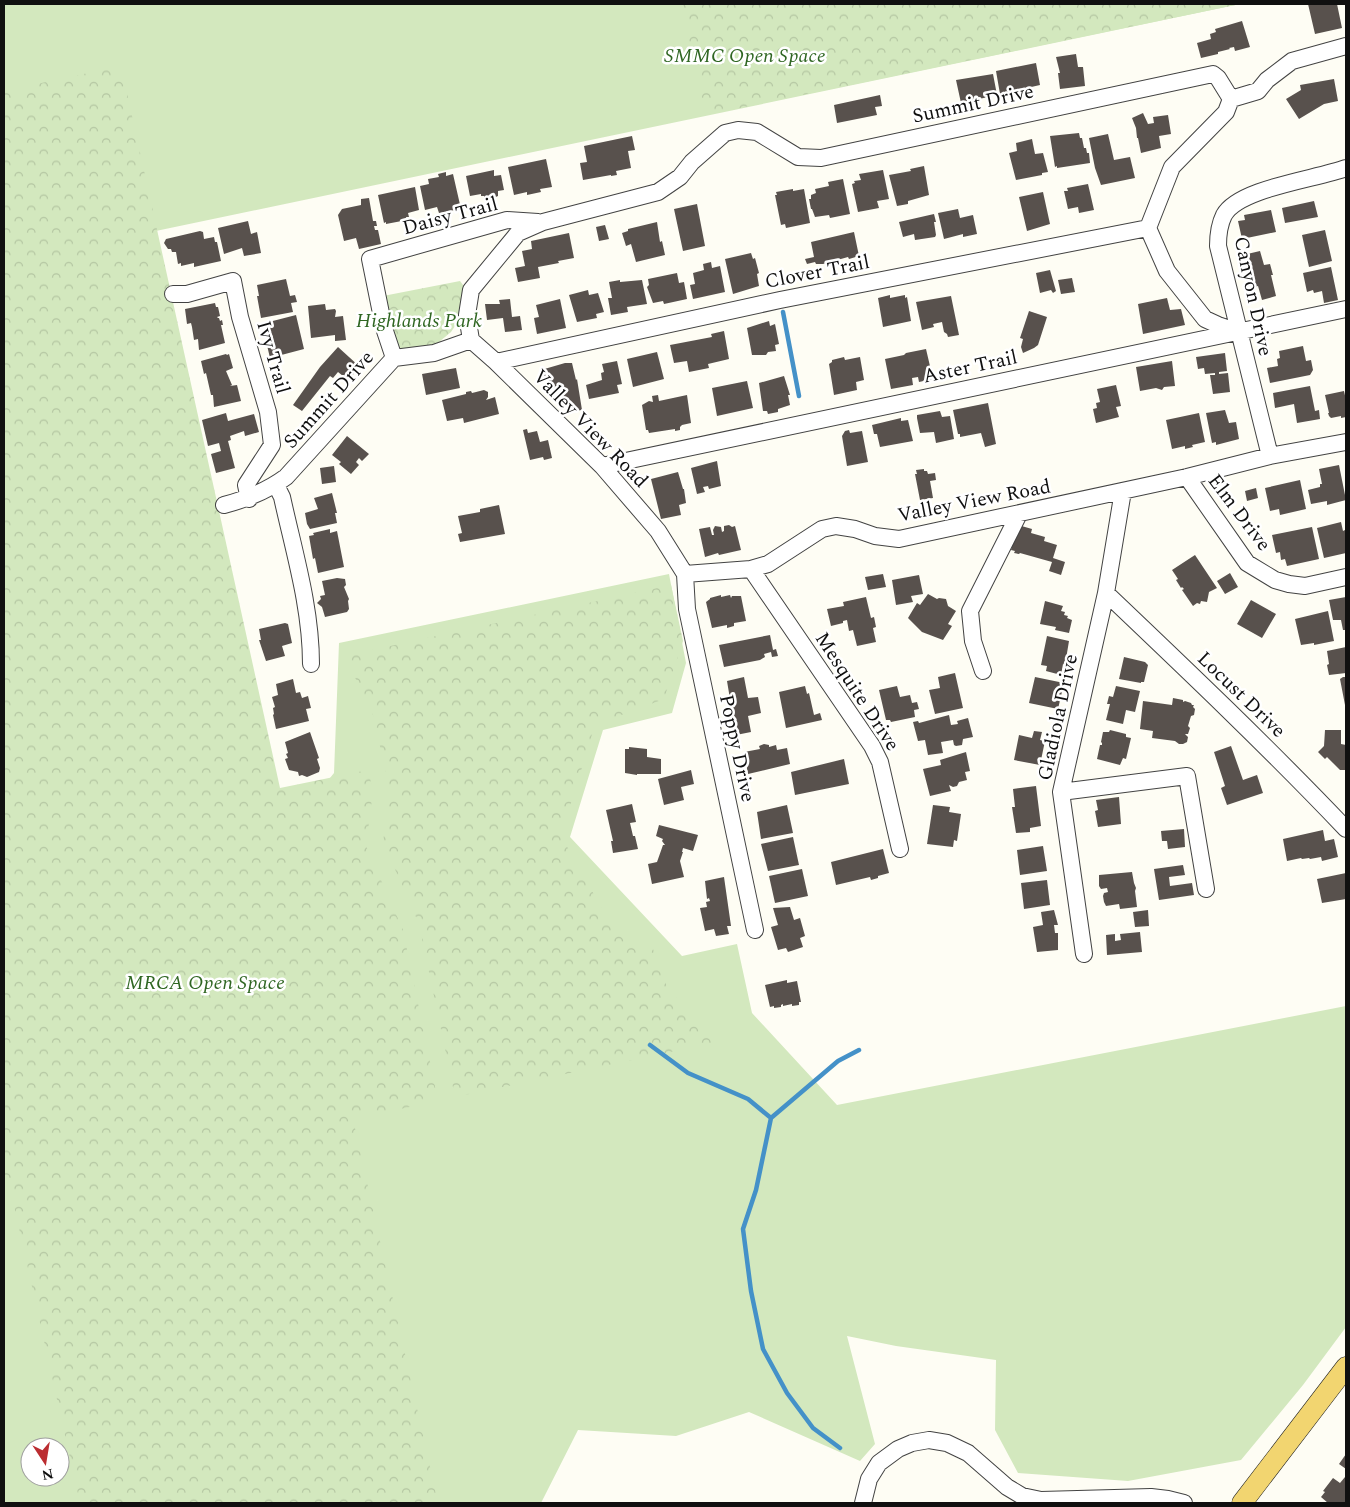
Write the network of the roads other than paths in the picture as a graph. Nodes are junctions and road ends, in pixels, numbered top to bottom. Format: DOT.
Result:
graph roads {
  1 [pos="1346,46"];
  2 [pos="1231,99"];
  3 [pos="1346,168"];
  4 [pos="543,222"];
  5 [pos="1148,228"];
  6 [pos="173,294"];
  7 [pos="1346,308"];
  8 [pos="1239,332"];
  9 [pos="471,340"];
  10 [pos="394,358"];
  11 [pos="496,362"];
  12 [pos="1346,442"];
  13 [pos="1270,456"];
  14 [pos="602,466"];
  15 [pos="1187,477"];
  16 [pos="276,485"];
  17 [pos="1123,491"];
  18 [pos="249,499"];
  19 [pos="224,505"];
  20 [pos="1019,514"];
  21 [pos="751,569"];
  22 [pos="685,574"];
  23 [pos="1346,577"];
  24 [pos="1106,593"];
  25 [pos="311,664"];
  26 [pos="983,671"];
  27 [pos="1061,792"];
  28 [pos="1346,829"];
  29 [pos="900,849"];
  30 [pos="1206,889"];
  31 [pos="755,930"];
  32 [pos="1084,954"];
  33 [pos="1346,1369"];
  34 [pos="863,1503"];
  35 [pos="1184,1503"];
  36 [pos="1242,1503"];
  1 -- 2 [label="street"];
  2 -- 4 [label="street, Summit Drive"];
  2 -- 5 [label="street"];
  3 -- 8 [label="street, Canyon Drive"];
  4 -- 9 [label="street, Summit Drive"];
  4 -- 10 [label="street, Daisy Trail"];
  5 -- 8 [label="street"];
  5 -- 11 [label="street, Clover Trail"];
  6 -- 18 [label="street, Ivy Trail"];
  7 -- 8 [label="street, Aster Trail"];
  8 -- 13 [label="street, Canyon Drive"];
  8 -- 14 [label="street, Aster Trail"];
  9 -- 10 [label="street, Summit Drive"];
  9 -- 11 [label="street, Valley View Road"];
  10 -- 16 [label="street, Summit Drive"];
  11 -- 14 [label="street, Valley View Road"];
  12 -- 13 [label="street, Valley View Road"];
  13 -- 15 [label="street, Valley View Road"];
  14 -- 22 [label="street, Valley View Road"];
  15 -- 17 [label="street, Valley View Road"];
  15 -- 23 [label="street, Elm Drive"];
  16 -- 18 [label="street, Summit Drive"];
  16 -- 25 [label="street"];
  17 -- 20 [label="street, Valley View Road"];
  17 -- 24 [label="street, Gladiola Drive"];
  18 -- 19 [label="street, Summit Drive"];
  20 -- 21 [label="street, Valley View Road"];
  20 -- 26 [label="street"];
  21 -- 22 [label="street, Valley View Road"];
  21 -- 29 [label="street, Mesquite Drive"];
  22 -- 31 [label="street, Poppy Drive"];
  24 -- 27 [label="street, Gladiola Drive"];
  24 -- 28 [label="street, Locust Drive"];
  27 -- 30 [label="street"];
  27 -- 32 [label="street, Gladiola Drive"];
  33 -- 36 [label="main road"];
  34 -- 35 [label="street"];
}
